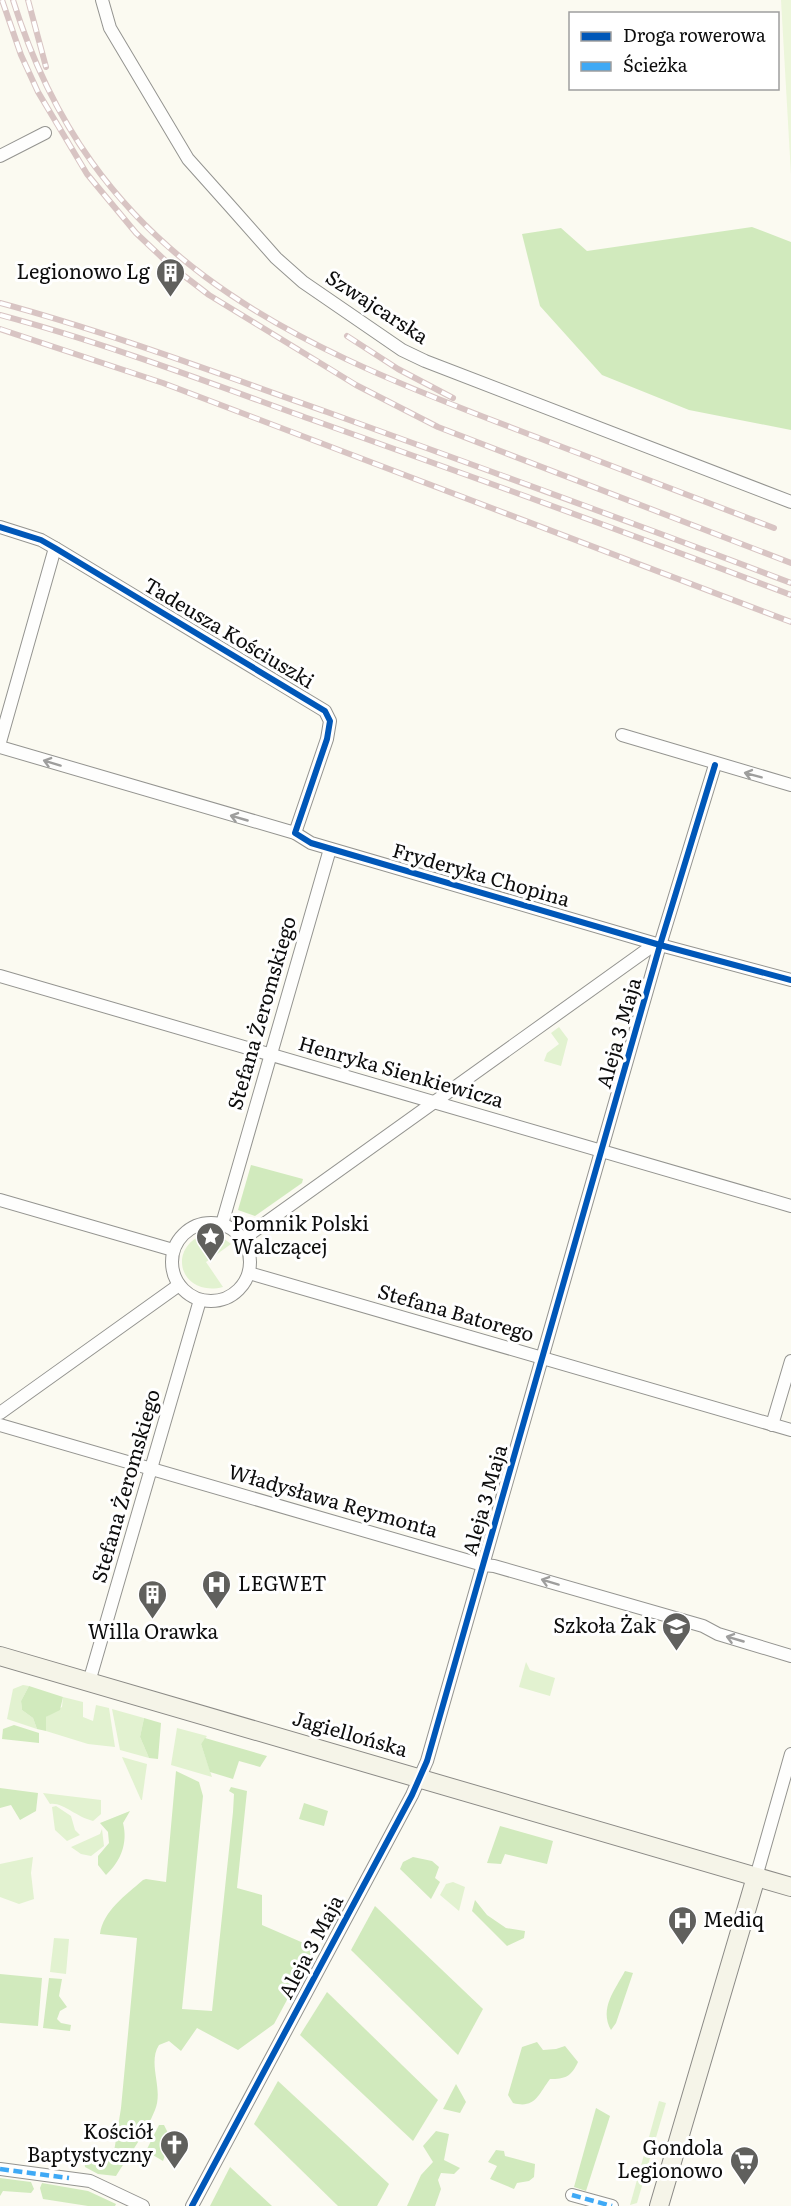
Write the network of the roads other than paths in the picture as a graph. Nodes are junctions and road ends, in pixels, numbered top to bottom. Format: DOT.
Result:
graph roads {
  1 [pos="102,0"];
  2 [pos="45,133"];
  3 [pos="0,156"];
  4 [pos="791,502"];
  5 [pos="0,527"];
  6 [pos="56,548"];
  7 [pos="622,735"];
  8 [pos="0,742"];
  9 [pos="0,747"];
  10 [pos="715,765"];
  11 [pos="791,785"];
  12 [pos="296,833"];
  13 [pos="330,849"];
  14 [pos="660,945"];
  15 [pos="0,975"];
  16 [pos="791,980"];
  17 [pos="271,1054"];
  18 [pos="433,1102"];
  19 [pos="603,1151"];
  20 [pos="0,1200"];
  21 [pos="791,1206"];
  22 [pos="222,1224"];
  23 [pos="243,1239"];
  24 [pos="173,1250"];
  25 [pos="249,1273"];
  26 [pos="179,1285"];
  27 [pos="200,1300"];
  28 [pos="544,1358"];
  29 [pos="791,1361"];
  30 [pos="0,1413"];
  31 [pos="0,1425"];
  32 [pos="772,1425"];
  33 [pos="791,1430"];
  34 [pos="151,1469"];
  35 [pos="483,1565"];
  36 [pos="0,1656"];
  37 [pos="791,1656"];
  38 [pos="89,1682"];
  39 [pos="791,1754"];
  40 [pos="420,1778"];
  41 [pos="756,1877"];
  42 [pos="791,1887"];
  43 [pos="0,2169"];
  44 [pos="572,2195"];
  45 [pos="143,2206"];
  46 [pos="192,2206"];
  47 [pos="612,2206"];
  48 [pos="659,2206"];
  1 -- 4 [label="street, Szwajcarska"];
  2 -- 3 [label="street"];
  5 -- 6 [label="street, Tadeusza Kościuszki"];
  6 -- 8 [label="street"];
  6 -- 12 [label="street, Tadeusza Kościuszki"];
  7 -- 10 [label="street"];
  12 -- 9 [label="street, Fryderyka Chopina, one-way"];
  11 -- 10 [label="street, one-way"];
  10 -- 14 [label="street, Aleja 3 Maja"];
  12 -- 13 [label="street, Fryderyka Chopina"];
  13 -- 14 [label="street, Fryderyka Chopina"];
  13 -- 17 [label="street, Stefana Żeromskiego"];
  14 -- 16 [label="street, Fryderyka Chopina"];
  14 -- 18 [label="street"];
  14 -- 19 [label="street, Aleja 3 Maja"];
  15 -- 17 [label="street, Henryka Sienkiewicza"];
  17 -- 18 [label="street, Henryka Sienkiewicza"];
  17 -- 22 [label="street, Stefana Żeromskiego"];
  18 -- 19 [label="street, Henryka Sienkiewicza"];
  18 -- 23 [label="street"];
  19 -- 21 [label="street, Henryka Sienkiewicza"];
  19 -- 28 [label="street, Aleja 3 Maja"];
  20 -- 24 [label="street"];
  22 -- 23 [label="street"];
  22 -- 24 [label="street"];
  23 -- 25 [label="street"];
  24 -- 26 [label="street"];
  25 -- 27 [label="street"];
  25 -- 28 [label="street, Stefana Batorego"];
  26 -- 27 [label="street"];
  26 -- 30 [label="street"];
  27 -- 34 [label="street, Stefana Żeromskiego"];
  28 -- 32 [label="street, Stefana Batorego"];
  28 -- 35 [label="street, Aleja 3 Maja"];
  29 -- 32 [label="street"];
  31 -- 34 [label="street, Władysława Reymonta"];
  32 -- 33 [label="street, Stefana Batorego"];
  34 -- 35 [label="street, Władysława Reymonta"];
  34 -- 38 [label="street, Stefana Żeromskiego"];
  37 -- 35 [label="street, Władysława Reymonta, one-way"];
  35 -- 40 [label="street, Aleja 3 Maja"];
  36 -- 38 [label="street, Jagiellońska"];
  38 -- 40 [label="street, Jagiellońska"];
  39 -- 41 [label="street"];
  40 -- 41 [label="street, Jagiellońska"];
  40 -- 46 [label="street, Aleja 3 Maja"];
  41 -- 42 [label="street, Jagiellońska"];
  41 -- 48 [label="street"];
  43 -- 45 [label="street"];
  44 -- 47 [label="street"];
}
